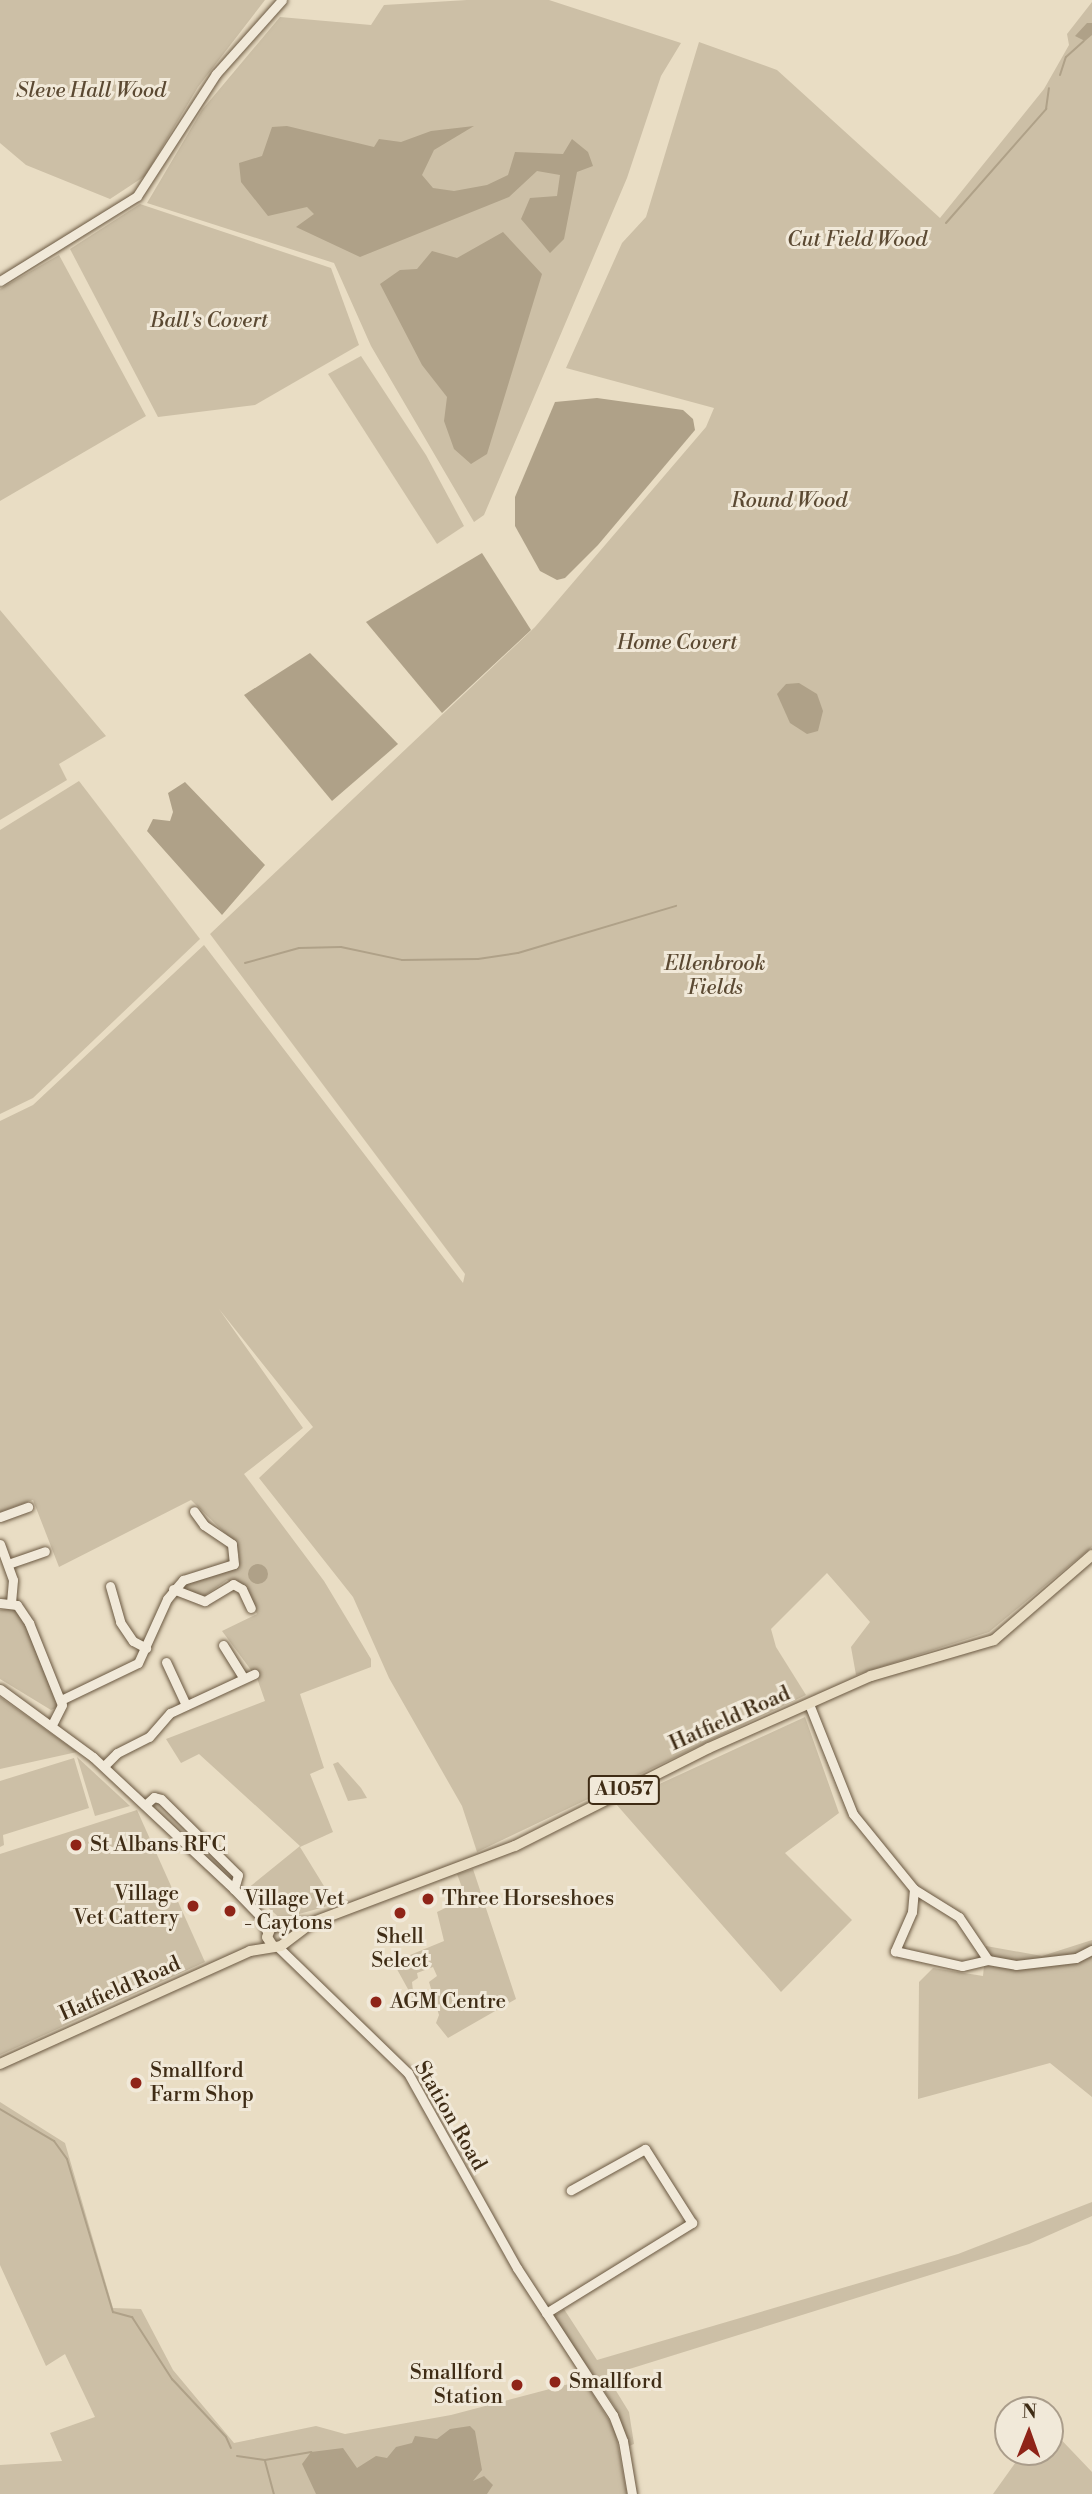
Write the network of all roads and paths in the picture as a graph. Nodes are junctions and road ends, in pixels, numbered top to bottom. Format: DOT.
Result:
graph roads {
  1 [pos="282,0"];
  2 [pos="0,281"];
  3 [pos="28,1507"];
  4 [pos="194,1511"];
  5 [pos="0,1517"];
  6 [pos="0,1544"];
  7 [pos="45,1551"];
  8 [pos="1092,1555"];
  9 [pos="8,1564"];
  10 [pos="110,1586"];
  11 [pos="173,1589"];
  12 [pos="0,1603"];
  13 [pos="11,1603"];
  14 [pos="251,1608"];
  15 [pos="223,1645"];
  16 [pos="146,1648"];
  17 [pos="166,1662"];
  18 [pos="254,1674"];
  19 [pos="242,1676"];
  20 [pos="0,1689"];
  21 [pos="61,1700"];
  22 [pos="809,1704"];
  23 [pos="186,1705"];
  24 [pos="52,1726"];
  25 [pos="104,1766"];
  26 [pos="145,1805"];
  27 [pos="234,1889"];
  28 [pos="914,1889"];
  29 [pos="260,1916"];
  30 [pos="311,1923"];
  31 [pos="279,1925"];
  32 [pos="267,1933"];
  33 [pos="281,1943"];
  34 [pos="256,1948"];
  35 [pos="1092,1950"];
  36 [pos="988,1960"];
  37 [pos="0,2064"];
  38 [pos="571,2190"];
  39 [pos="545,2312"];
  40 [pos="632,2494"];
  1 -- 2 [label="street"];
  3 -- 5 [label="street"];
  4 -- 11 [label="street"];
  6 -- 9 [label="street"];
  7 -- 9 [label="street"];
  8 -- 22 [label="main road, Hatfield Road / A1057"];
  9 -- 13 [label="street"];
  10 -- 16 [label="street"];
  11 -- 14 [label="street"];
  11 -- 16 [label="street"];
  12 -- 13 [label="street"];
  13 -- 21 [label="street"];
  15 -- 19 [label="street"];
  16 -- 21 [label="street"];
  17 -- 23 [label="street"];
  18 -- 19 [label="street"];
  19 -- 23 [label="street"];
  20 -- 24 [label="street"];
  21 -- 24 [label="street"];
  22 -- 28 [label="street"];
  22 -- 30 [label="main road, Hatfield Road / A1057"];
  23 -- 25 [label="street"];
  24 -- 25 [label="street"];
  25 -- 26 [label="street"];
  26 -- 27 [label="street"];
  26 -- 27 [label="street"];
  27 -- 29 [label="street"];
  28 -- 36 [label="street"];
  28 -- 36 [label="street"];
  29 -- 31 [label="street"];
  29 -- 32 [label="street"];
  30 -- 31 [label="main road, Hatfield Road / A1057"];
  30 -- 33 [label="main road, Hatfield Road / A1057"];
  31 -- 32 [label="main road, Hatfield Road"];
  31 -- 33 [label="main road"];
  32 -- 33 [label="main road"];
  32 -- 34 [label="main road, Hatfield Road / A1057"];
  33 -- 34 [label="main road, Hatfield Road / A1057"];
  33 -- 39 [label="street, Station Road"];
  34 -- 37 [label="main road, Hatfield Road / A1057"];
  35 -- 36 [label="street"];
  38 -- 39 [label="street"];
  39 -- 40 [label="street, Station Road"];
}
